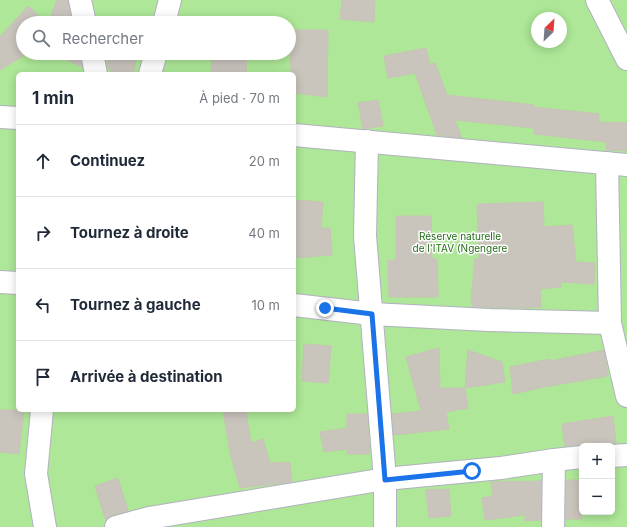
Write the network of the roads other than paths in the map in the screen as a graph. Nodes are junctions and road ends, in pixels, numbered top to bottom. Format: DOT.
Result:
graph roads {
  1 [pos="80,0"];
  2 [pos="170,0"];
  3 [pos="597,0"];
  4 [pos="83,16"];
  5 [pos="166,16"];
  6 [pos="627,59"];
  7 [pos="93,60"];
  8 [pos="154,60"];
  9 [pos="96,72"];
  10 [pos="151,72"];
  11 [pos="0,117"];
  12 [pos="16,118"];
  13 [pos="296,135"];
  14 [pos="367,141"];
  15 [pos="617,164"];
  16 [pos="0,282"];
  17 [pos="16,283"];
  18 [pos="296,305"];
  19 [pos="372,314"];
  20 [pos="610,323"];
  21 [pos="627,396"];
  22 [pos="42,412"];
  23 [pos="627,455"];
  24 [pos="615,456"];
  25 [pos="579,457"];
  26 [pos="554,460"];
  27 [pos="385,480"];
  28 [pos="45,527"];
  29 [pos="116,527"];
  30 [pos="385,527"];
  31 [pos="553,527"];
  1 -- 4 [label="street"];
  2 -- 5 [label="street"];
  3 -- 6 [label="street"];
  7 -- 9 [label="street"];
  8 -- 10 [label="street"];
  11 -- 12 [label="street"];
  13 -- 14 [label="street"];
  14 -- 15 [label="street"];
  14 -- 19 [label="street"];
  15 -- 20 [label="street"];
  16 -- 17 [label="street"];
  18 -- 19 [label="street"];
  19 -- 20 [label="street"];
  19 -- 27 [label="street"];
  20 -- 21 [label="street"];
  22 -- 28 [label="street"];
  23 -- 24 [label="street"];
  25 -- 26 [label="street"];
  26 -- 27 [label="street"];
  26 -- 31 [label="street"];
  27 -- 29 [label="street"];
  27 -- 30 [label="street"];
}
